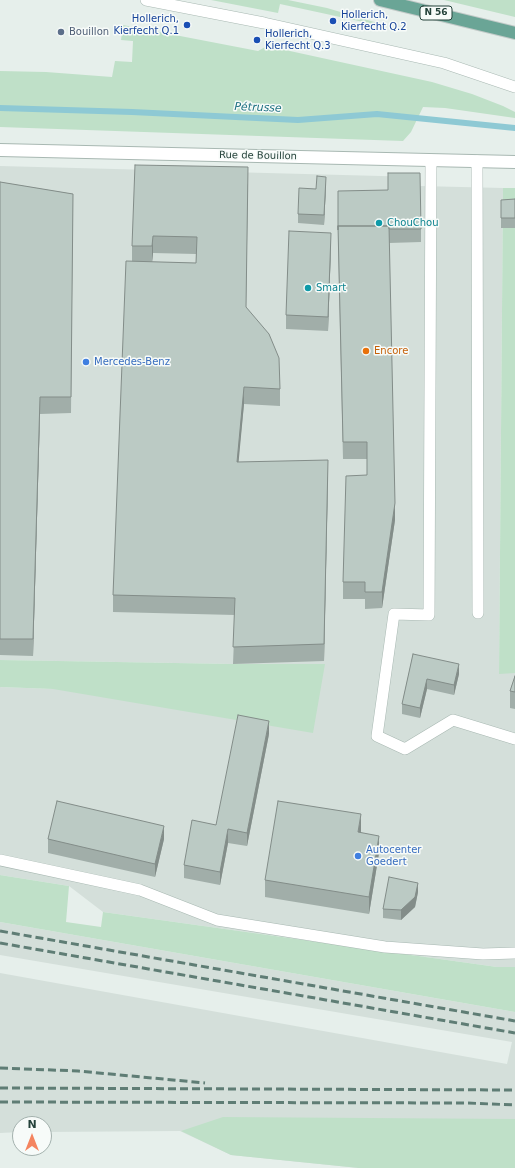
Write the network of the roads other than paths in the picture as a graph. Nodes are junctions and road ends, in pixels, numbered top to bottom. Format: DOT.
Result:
graph roads {
  1 [pos="146,0"];
  2 [pos="380,0"];
  3 [pos="515,33"];
  4 [pos="515,88"];
  5 [pos="0,150"];
  6 [pos="431,160"];
  7 [pos="478,161"];
  8 [pos="515,162"];
  9 [pos="478,613"];
  10 [pos="515,739"];
  11 [pos="0,860"];
  12 [pos="515,953"];
  1 -- 4 [label="lane"];
  2 -- 3 [label="main road, N 56"];
  5 -- 6 [label="street, Rue de Bouillon"];
  6 -- 7 [label="street, Rue de Bouillon"];
  6 -- 10 [label="lane"];
  7 -- 8 [label="street, Rue de Bouillon"];
  7 -- 9 [label="lane"];
  11 -- 12 [label="lane"];
}
